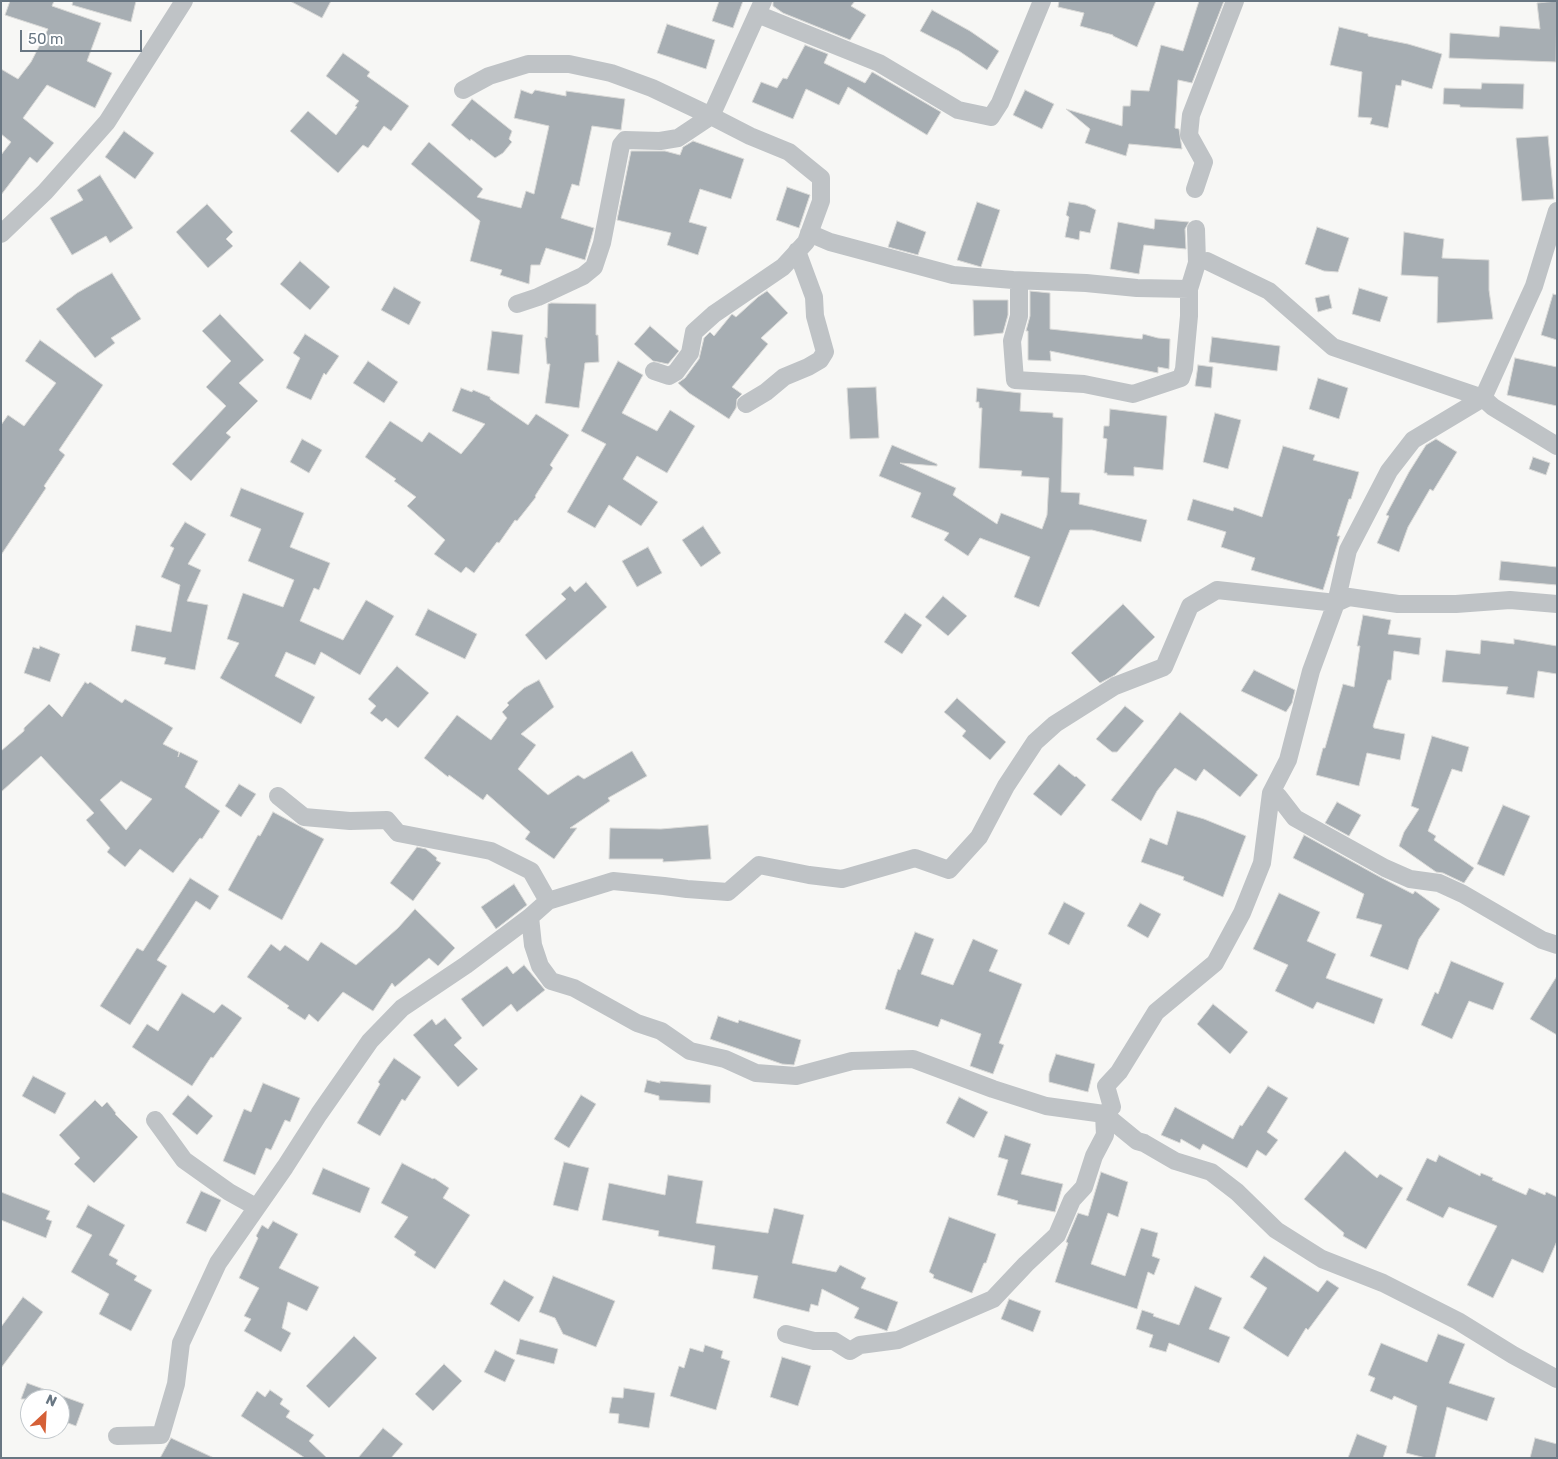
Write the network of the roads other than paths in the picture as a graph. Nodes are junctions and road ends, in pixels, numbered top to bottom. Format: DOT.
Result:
graph roads {
  1 [pos="184,1"];
  2 [pos="1042,1"];
  3 [pos="1236,1"];
  4 [pos="760,8"];
  5 [pos="463,90"];
  6 [pos="711,116"];
  7 [pos="1195,189"];
  8 [pos="1557,211"];
  9 [pos="1196,229"];
  10 [pos="1,234"];
  11 [pos="809,234"];
  12 [pos="798,251"];
  13 [pos="1208,261"];
  14 [pos="1019,281"];
  15 [pos="1189,289"];
  16 [pos="517,304"];
  17 [pos="654,371"];
  18 [pos="1483,398"];
  19 [pos="746,404"];
  20 [pos="1557,446"];
  21 [pos="1336,603"];
  22 [pos="1557,604"];
  23 [pos="1271,793"];
  24 [pos="278,796"];
  25 [pos="548,901"];
  26 [pos="530,917"];
  27 [pos="1557,945"];
  28 [pos="1104,1114"];
  29 [pos="155,1120"];
  30 [pos="256,1207"];
  31 [pos="786,1334"];
  32 [pos="1557,1379"];
  33 [pos="116,1436"];
  1 -- 10 [label="street"];
  2 -- 4 [label="street"];
  3 -- 7 [label="street"];
  4 -- 6 [label="street"];
  5 -- 6 [label="street"];
  6 -- 11 [label="street"];
  6 -- 16 [label="street"];
  8 -- 18 [label="street"];
  9 -- 15 [label="street"];
  11 -- 12 [label="street"];
  11 -- 14 [label="street"];
  12 -- 17 [label="street"];
  12 -- 19 [label="street"];
  13 -- 18 [label="street"];
  14 -- 15 [label="street"];
  14 -- 15 [label="street"];
  18 -- 20 [label="street"];
  18 -- 21 [label="street"];
  21 -- 22 [label="street"];
  21 -- 23 [label="street"];
  21 -- 25 [label="street"];
  23 -- 27 [label="street"];
  23 -- 28 [label="street"];
  24 -- 25 [label="street"];
  25 -- 26 [label="street"];
  26 -- 28 [label="street"];
  26 -- 30 [label="street"];
  28 -- 31 [label="street"];
  28 -- 32 [label="street"];
  29 -- 30 [label="street"];
  30 -- 33 [label="street"];
}
